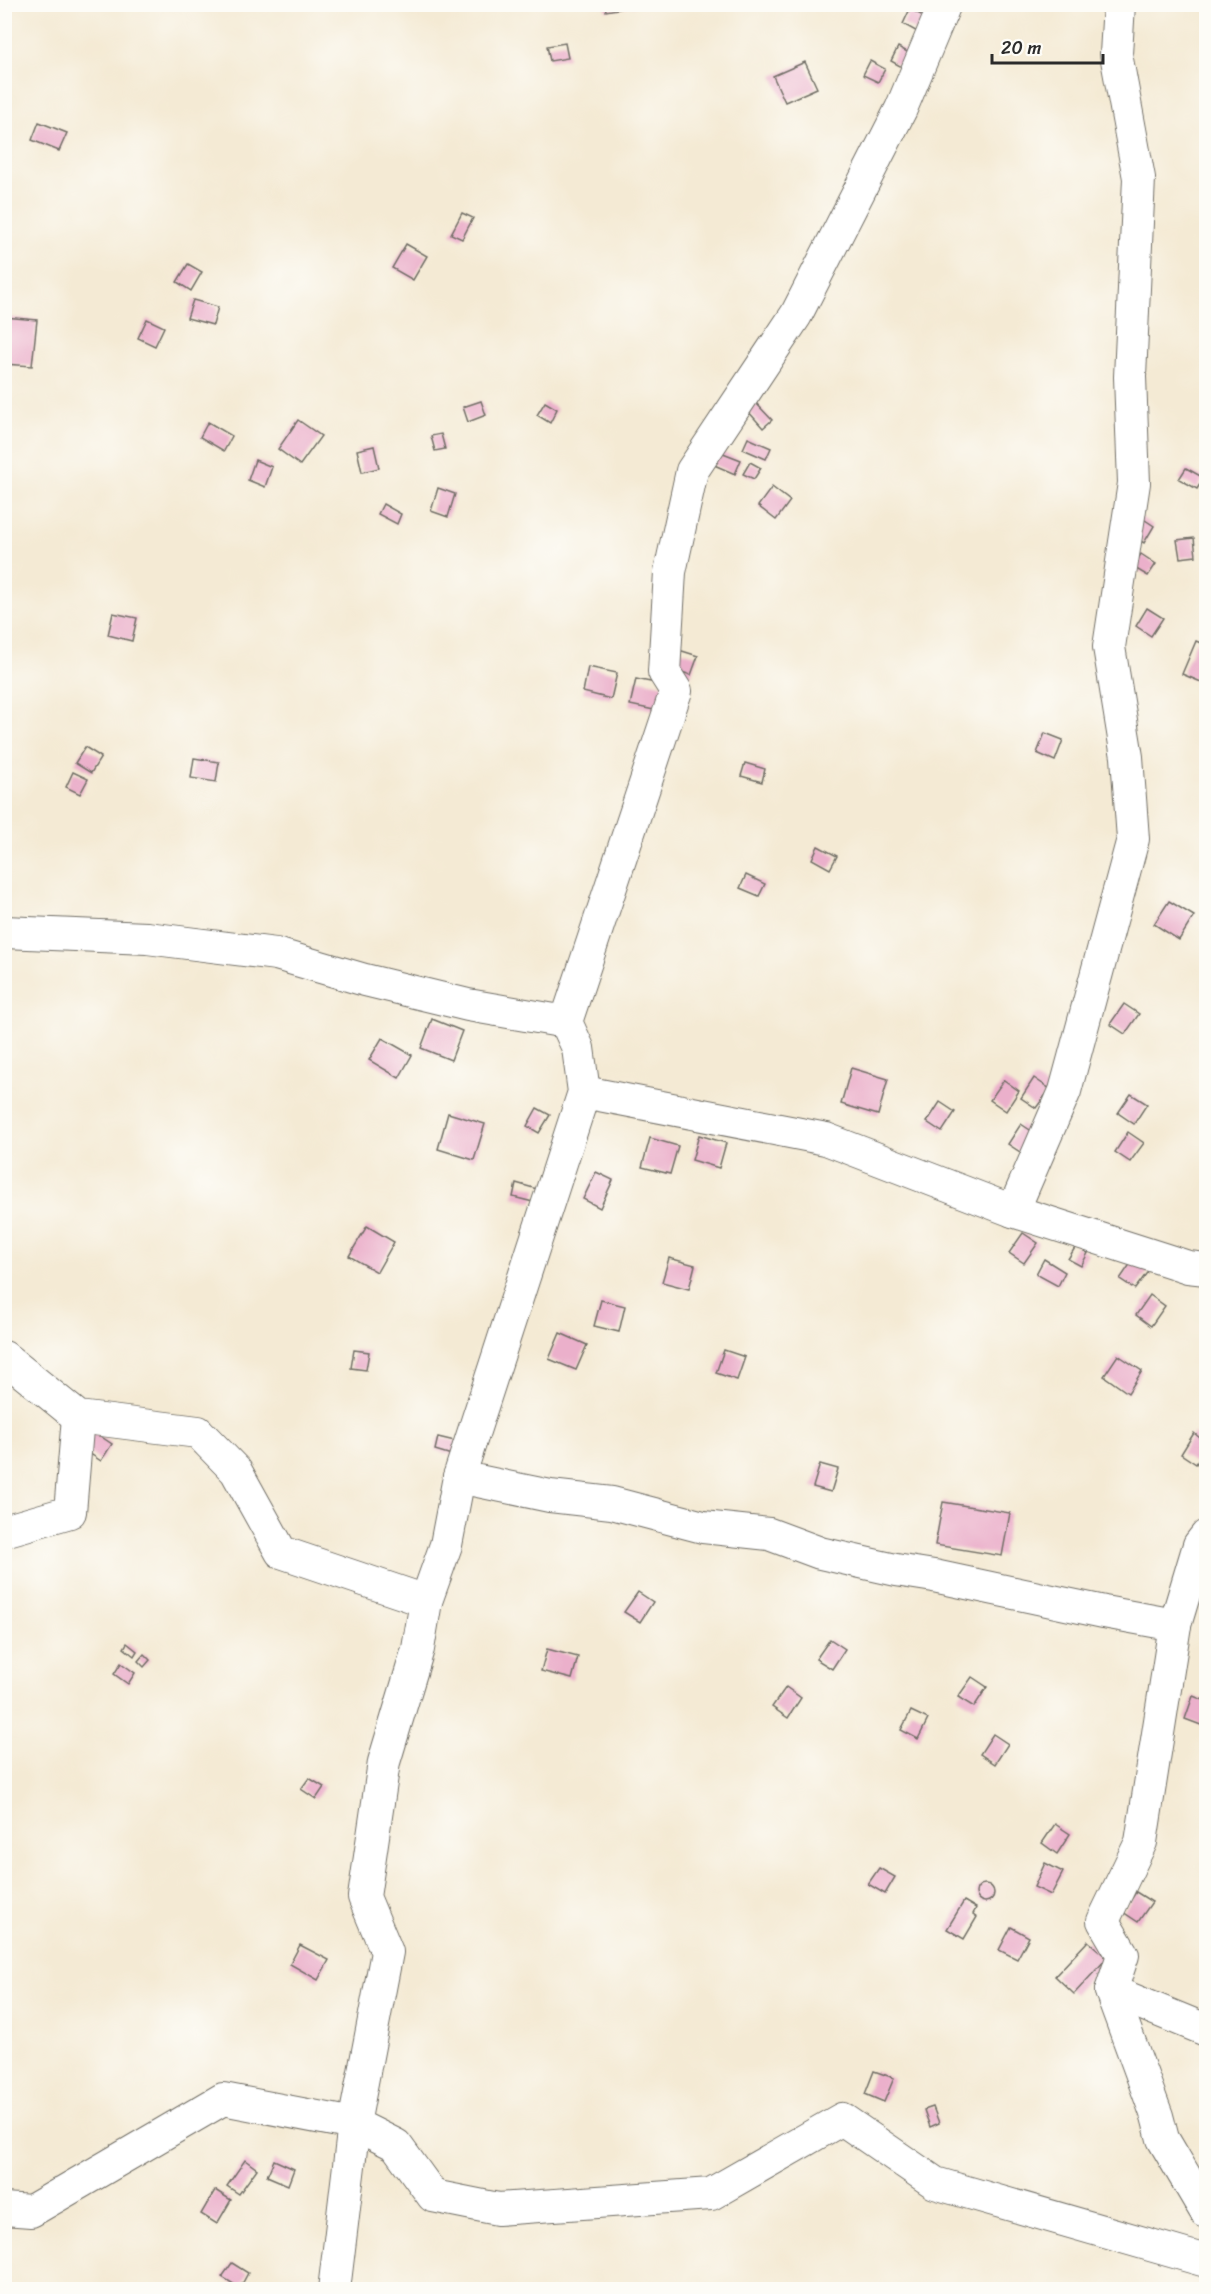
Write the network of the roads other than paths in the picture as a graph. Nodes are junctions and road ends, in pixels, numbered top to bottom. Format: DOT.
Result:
graph roads {
  1 [pos="945,4"];
  2 [pos="1119,4"];
  3 [pos="4,932"];
  4 [pos="566,1022"];
  5 [pos="584,1092"];
  6 [pos="1013,1211"];
  7 [pos="1206,1269"];
  8 [pos="4,1357"];
  9 [pos="78,1417"];
  10 [pos="459,1477"];
  11 [pos="4,1531"];
  12 [pos="1206,1536"];
  13 [pos="426,1601"];
  14 [pos="1175,1624"];
  15 [pos="1112,1991"];
  16 [pos="1206,2030"];
  17 [pos="354,2124"];
  18 [pos="4,2209"];
  19 [pos="1206,2212"];
  20 [pos="1206,2261"];
  21 [pos="334,2289"];
  1 -- 4 [label="street"];
  2 -- 6 [label="street"];
  3 -- 4 [label="street"];
  4 -- 5 [label="street"];
  5 -- 6 [label="street"];
  5 -- 10 [label="street"];
  6 -- 7 [label="street"];
  8 -- 9 [label="street"];
  9 -- 11 [label="street"];
  9 -- 13 [label="street"];
  10 -- 13 [label="street"];
  10 -- 14 [label="street"];
  12 -- 14 [label="street"];
  13 -- 17 [label="street"];
  14 -- 15 [label="street"];
  15 -- 16 [label="street"];
  15 -- 19 [label="street"];
  17 -- 18 [label="street"];
  17 -- 20 [label="street"];
  17 -- 21 [label="street"];
}
